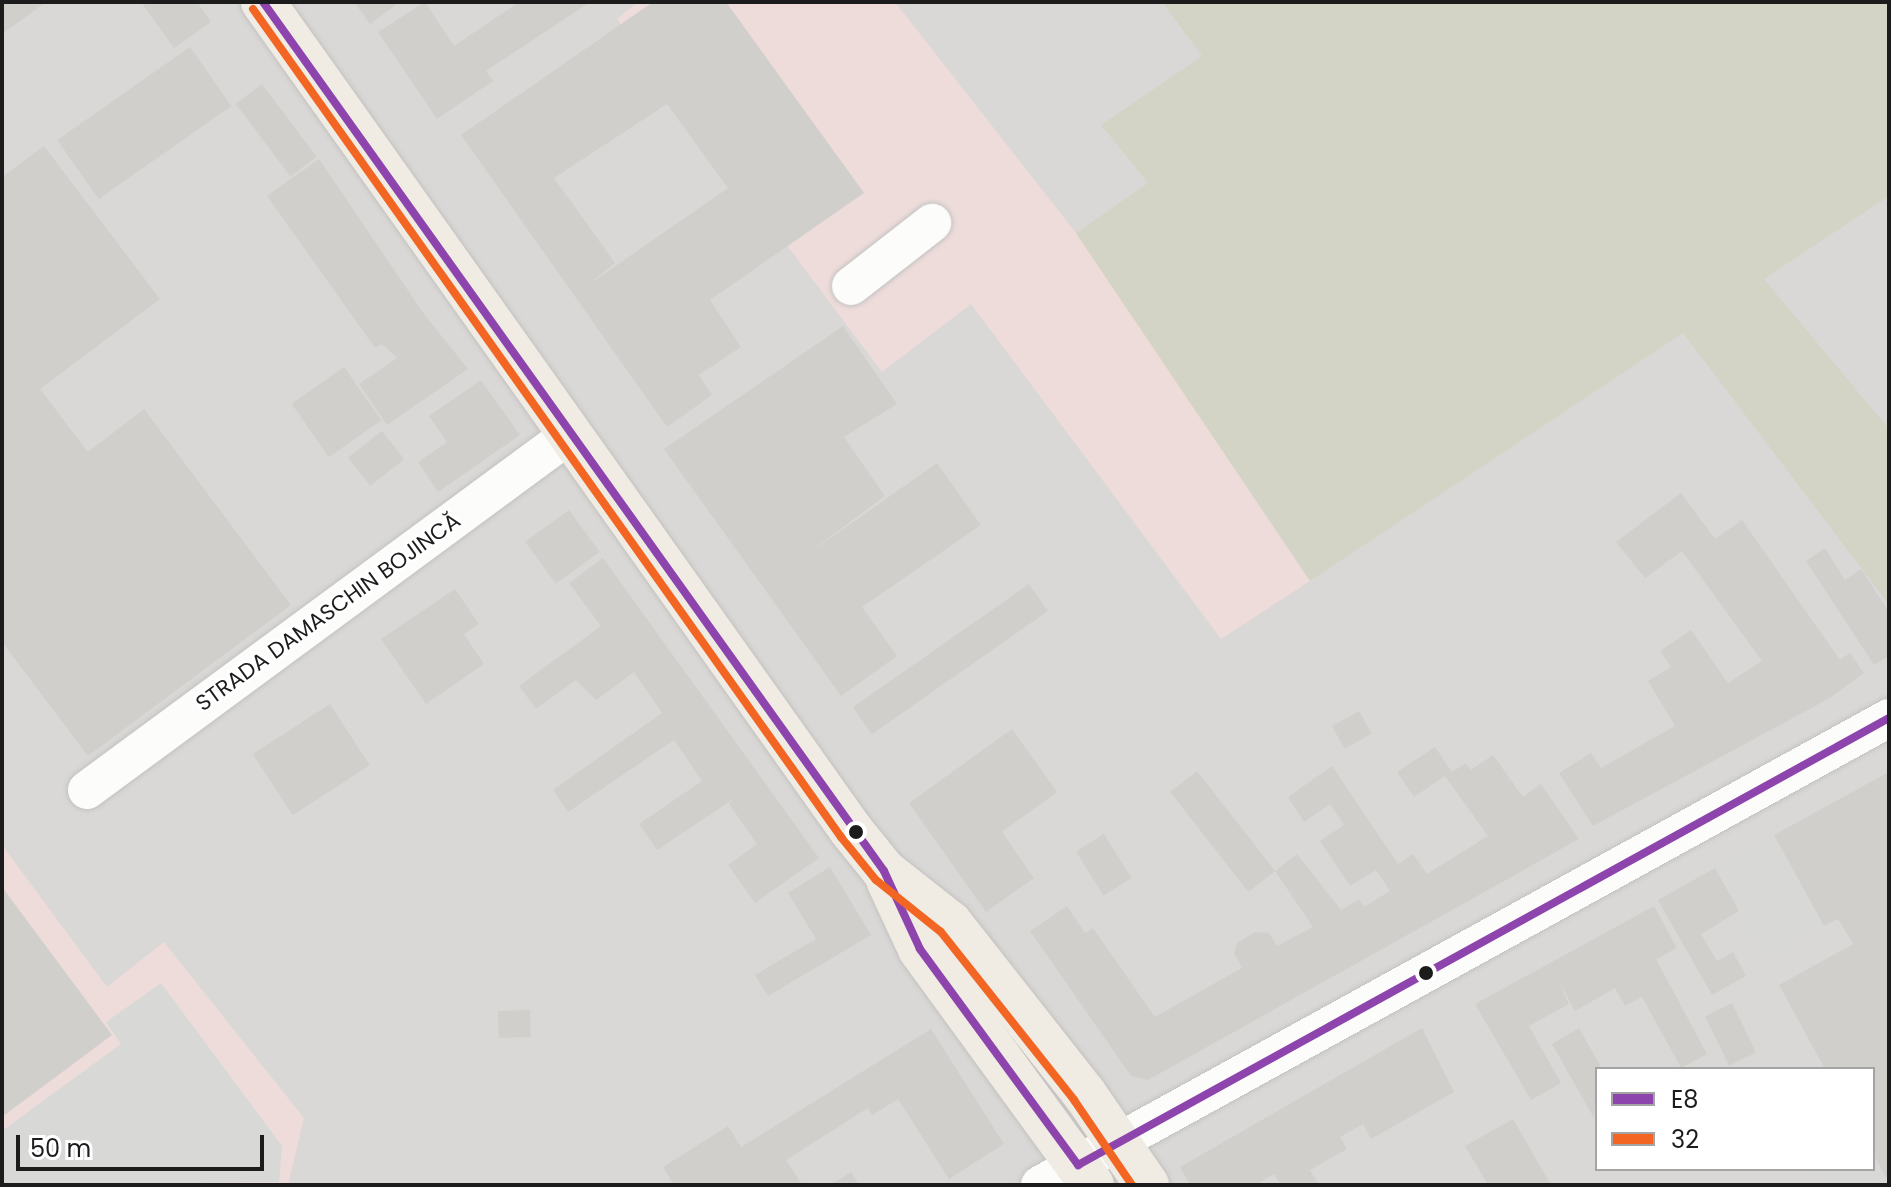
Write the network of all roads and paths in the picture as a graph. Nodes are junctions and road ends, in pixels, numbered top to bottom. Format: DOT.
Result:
graph roads {
  1 [pos="263,2"];
  2 [pos="932,223"];
  3 [pos="851,286"];
  4 [pos="569,435"];
  5 [pos="1889,718"];
  6 [pos="87,790"];
  7 [pos="884,871"];
  8 [pos="1118,1142"];
  9 [pos="1085,1175"];
  10 [pos="1040,1185"];
  11 [pos="1147,1185"];
  1 -- 4 [label="main road"];
  2 -- 3 [label="street"];
  4 -- 6 [label="street, STRADA DAMASCHIN BOJINCĂ"];
  4 -- 7 [label="main road"];
  5 -- 8 [label="street"];
  7 -- 8 [label="main road"];
  7 -- 9 [label="main road"];
  8 -- 9 [label="street"];
  8 -- 11 [label="main road"];
  9 -- 10 [label="street"];
}
